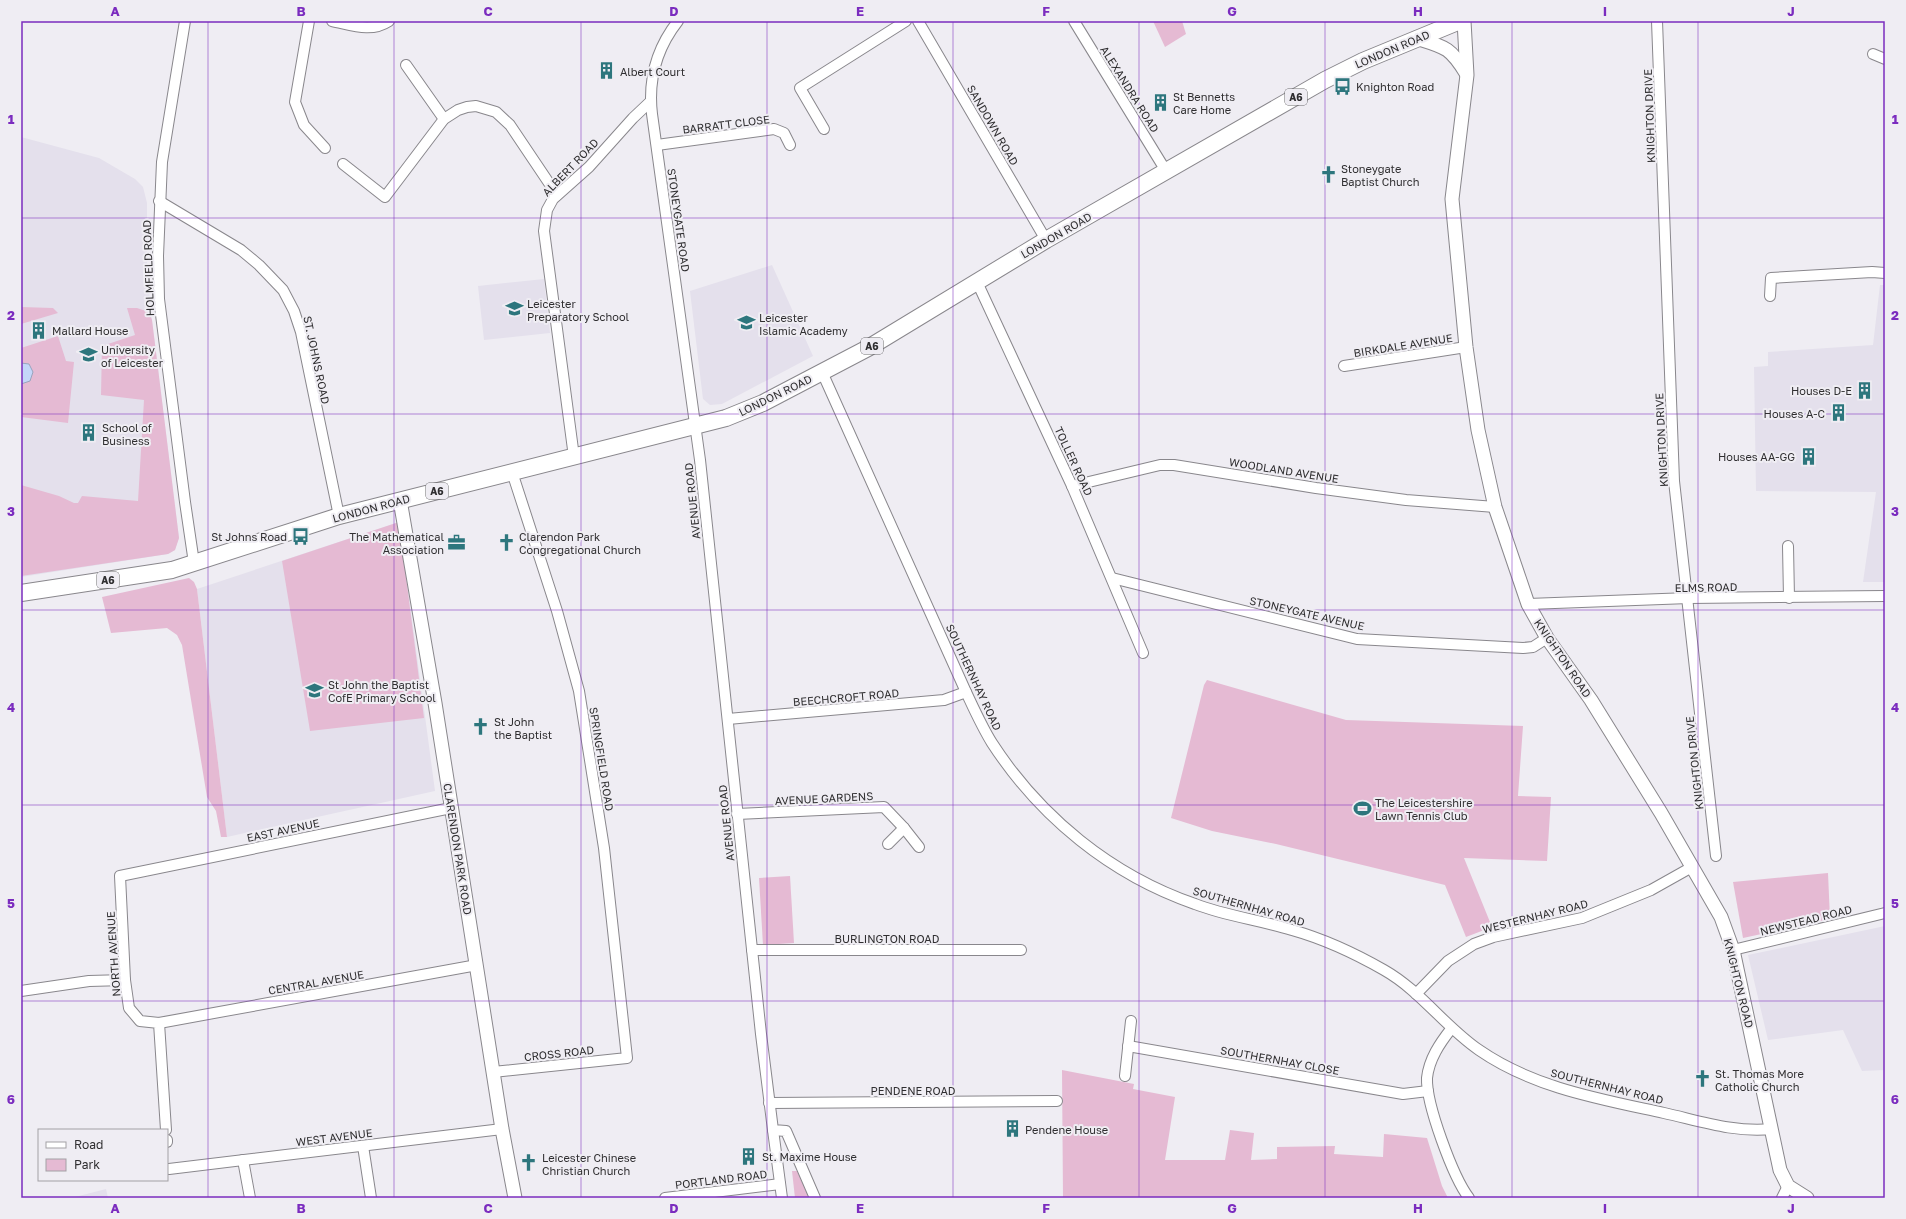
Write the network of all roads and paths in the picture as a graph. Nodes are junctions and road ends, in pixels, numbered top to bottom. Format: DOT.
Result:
graph roads {
  1 [pos="185,21"];
  2 [pos="309,21"];
  3 [pos="332,21"];
  4 [pos="389,21"];
  5 [pos="678,21"];
  6 [pos="906,21"];
  7 [pos="918,21"];
  8 [pos="1074,21"];
  9 [pos="1460,21"];
  10 [pos="1464,21"];
  11 [pos="1657,21"];
  12 [pos="1416,38"];
  13 [pos="1873,54"];
  14 [pos="1885,59"];
  15 [pos="406,64"];
  16 [pos="1467,75"];
  17 [pos="651,101"];
  18 [pos="444,120"];
  19 [pos="824,129"];
  20 [pos="657,145"];
  21 [pos="790,145"];
  22 [pos="325,148"];
  23 [pos="343,164"];
  24 [pos="1166,170"];
  25 [pos="557,195"];
  26 [pos="159,201"];
  27 [pos="1046,240"];
  28 [pos="1885,273"];
  29 [pos="976,282"];
  30 [pos="1770,296"];
  31 [pos="1466,347"];
  32 [pos="1344,366"];
  33 [pos="822,372"];
  34 [pos="694,428"];
  35 [pos="574,457"];
  36 [pos="512,472"];
  37 [pos="1072,486"];
  38 [pos="400,500"];
  39 [pos="1495,508"];
  40 [pos="339,516"];
  41 [pos="1788,546"];
  42 [pos="194,563"];
  43 [pos="1112,578"];
  44 [pos="21,593"];
  45 [pos="1885,596"];
  46 [pos="1689,598"];
  47 [pos="1789,598"];
  48 [pos="1528,604"];
  49 [pos="1547,638"];
  50 [pos="1143,653"];
  51 [pos="966,692"];
  52 [pos="728,719"];
  53 [pos="451,808"];
  54 [pos="737,814"];
  55 [pos="904,828"];
  56 [pos="888,844"];
  57 [pos="919,847"];
  58 [pos="1716,856"];
  59 [pos="1692,867"];
  60 [pos="120,876"];
  61 [pos="1885,913"];
  62 [pos="752,950"];
  63 [pos="1021,950"];
  64 [pos="1734,950"];
  65 [pos="477,965"];
  66 [pos="125,980"];
  67 [pos="21,991"];
  68 [pos="1416,994"];
  69 [pos="1131,1021"];
  70 [pos="159,1023"];
  71 [pos="1451,1029"];
  72 [pos="1128,1046"];
  73 [pos="627,1058"];
  74 [pos="493,1072"];
  75 [pos="1125,1076"];
  76 [pos="1428,1091"];
  77 [pos="1057,1101"];
  78 [pos="769,1103"];
  79 [pos="166,1129"];
  80 [pos="502,1129"];
  81 [pos="773,1130"];
  82 [pos="1772,1130"];
  83 [pos="363,1146"];
  84 [pos="243,1160"];
  85 [pos="169,1169"];
  86 [pos="780,1184"];
  87 [pos="1788,1186"];
  88 [pos="250,1198"];
  89 [pos="371,1198"];
  90 [pos="515,1198"];
  91 [pos="665,1198"];
  92 [pos="782,1198"];
  93 [pos="815,1198"];
  94 [pos="1469,1198"];
  95 [pos="1782,1198"];
  96 [pos="1807,1198"];
  1 -- 26 [label="street, HOLMFIELD ROAD"];
  2 -- 22 [label="street"];
  3 -- 4 [label="street"];
  5 -- 17 [label="street, STONEYGATE ROAD"];
  6 -- 19 [label="street"];
  7 -- 27 [label="street, SANDOWN ROAD"];
  8 -- 24 [label="street, ALEXANDRA ROAD"];
  9 -- 12 [label="main road, LONDON ROAD / A6"];
  10 -- 16 [label="street, KNIGHTON ROAD"];
  11 -- 46 [label="street, KNIGHTON DRIVE"];
  12 -- 16 [label="street"];
  12 -- 24 [label="main road, LONDON ROAD / A6"];
  13 -- 14 [label="street"];
  15 -- 18 [label="street"];
  16 -- 31 [label="street, KNIGHTON ROAD"];
  17 -- 20 [label="street, STONEYGATE ROAD"];
  17 -- 25 [label="street, ALBERT ROAD"];
  18 -- 23 [label="street"];
  18 -- 25 [label="street"];
  20 -- 21 [label="street, BARRATT CLOSE"];
  20 -- 34 [label="street, STONEYGATE ROAD"];
  24 -- 27 [label="main road, LONDON ROAD / A6"];
  25 -- 35 [label="street, ALBERT ROAD"];
  26 -- 40 [label="street, ST. JOHNS ROAD"];
  26 -- 42 [label="street, HOLMFIELD ROAD"];
  27 -- 29 [label="main road, LONDON ROAD / A6"];
  28 -- 30 [label="street"];
  29 -- 33 [label="main road, LONDON ROAD / A6"];
  29 -- 37 [label="street, TOLLER ROAD"];
  31 -- 32 [label="street, BIRKDALE AVENUE"];
  31 -- 39 [label="street, KNIGHTON ROAD"];
  33 -- 34 [label="main road, LONDON ROAD / A6"];
  33 -- 51 [label="street, SOUTHERNHAY ROAD"];
  34 -- 35 [label="main road, LONDON ROAD / A6"];
  34 -- 52 [label="street, AVENUE ROAD"];
  35 -- 36 [label="main road, LONDON ROAD / A6"];
  36 -- 38 [label="main road, LONDON ROAD / A6"];
  36 -- 73 [label="street, SPRINGFIELD ROAD"];
  37 -- 39 [label="street, WOODLAND AVENUE"];
  37 -- 43 [label="street, TOLLER ROAD"];
  38 -- 40 [label="main road, LONDON ROAD / A6"];
  38 -- 53 [label="street, CLARENDON PARK ROAD"];
  39 -- 48 [label="street, KNIGHTON ROAD"];
  40 -- 42 [label="main road, LONDON ROAD / A6"];
  41 -- 47 [label="street"];
  42 -- 44 [label="main road, LONDON ROAD / A6"];
  43 -- 49 [label="street, STONEYGATE AVENUE"];
  43 -- 50 [label="street, TOLLER ROAD"];
  45 -- 47 [label="street, ELMS ROAD"];
  46 -- 47 [label="street, ELMS ROAD"];
  46 -- 48 [label="street, ELMS ROAD"];
  46 -- 58 [label="street, KNIGHTON DRIVE"];
  48 -- 49 [label="street, KNIGHTON ROAD"];
  49 -- 59 [label="street, KNIGHTON ROAD"];
  51 -- 52 [label="street, BEECHCROFT ROAD"];
  51 -- 68 [label="street, SOUTHERNHAY ROAD"];
  52 -- 54 [label="street, AVENUE ROAD"];
  53 -- 60 [label="street, EAST AVENUE"];
  53 -- 65 [label="street, CLARENDON PARK ROAD"];
  54 -- 55 [label="street, AVENUE GARDENS"];
  54 -- 62 [label="street, AVENUE ROAD"];
  55 -- 56 [label="street"];
  55 -- 57 [label="street, AVENUE GARDENS"];
  59 -- 64 [label="street, KNIGHTON ROAD"];
  59 -- 68 [label="street, WESTERNHAY ROAD"];
  60 -- 66 [label="street, NORTH AVENUE"];
  61 -- 64 [label="street, NEWSTEAD ROAD"];
  62 -- 63 [label="street, BURLINGTON ROAD"];
  62 -- 78 [label="street, AVENUE ROAD"];
  64 -- 82 [label="street, KNIGHTON ROAD"];
  65 -- 70 [label="street, CENTRAL AVENUE"];
  65 -- 74 [label="street, CLARENDON PARK ROAD"];
  66 -- 67 [label="street"];
  66 -- 70 [label="street, NORTH AVENUE"];
  68 -- 71 [label="street, SOUTHERNHAY ROAD"];
  69 -- 72 [label="street"];
  70 -- 79 [label="street"];
  71 -- 76 [label="street"];
  71 -- 82 [label="street, SOUTHERNHAY ROAD"];
  72 -- 75 [label="street"];
  72 -- 76 [label="street, SOUTHERNHAY CLOSE"];
  73 -- 74 [label="street, CROSS ROAD"];
  74 -- 80 [label="street, CLARENDON PARK ROAD"];
  76 -- 94 [label="street"];
  77 -- 78 [label="street, PENDENE ROAD"];
  78 -- 81 [label="street, AVENUE ROAD"];
  80 -- 83 [label="street, WEST AVENUE"];
  80 -- 90 [label="street, CLARENDON PARK ROAD"];
  81 -- 86 [label="street, AVENUE ROAD"];
  81 -- 93 [label="street"];
  82 -- 87 [label="street, KNIGHTON ROAD"];
  83 -- 84 [label="street, WEST AVENUE"];
  83 -- 89 [label="street"];
  84 -- 85 [label="street, WEST AVENUE"];
  84 -- 88 [label="street"];
  86 -- 91 [label="street, PORTLAND ROAD"];
  86 -- 92 [label="street, AVENUE ROAD"];
  87 -- 95 [label="street"];
  87 -- 96 [label="street"];
}
